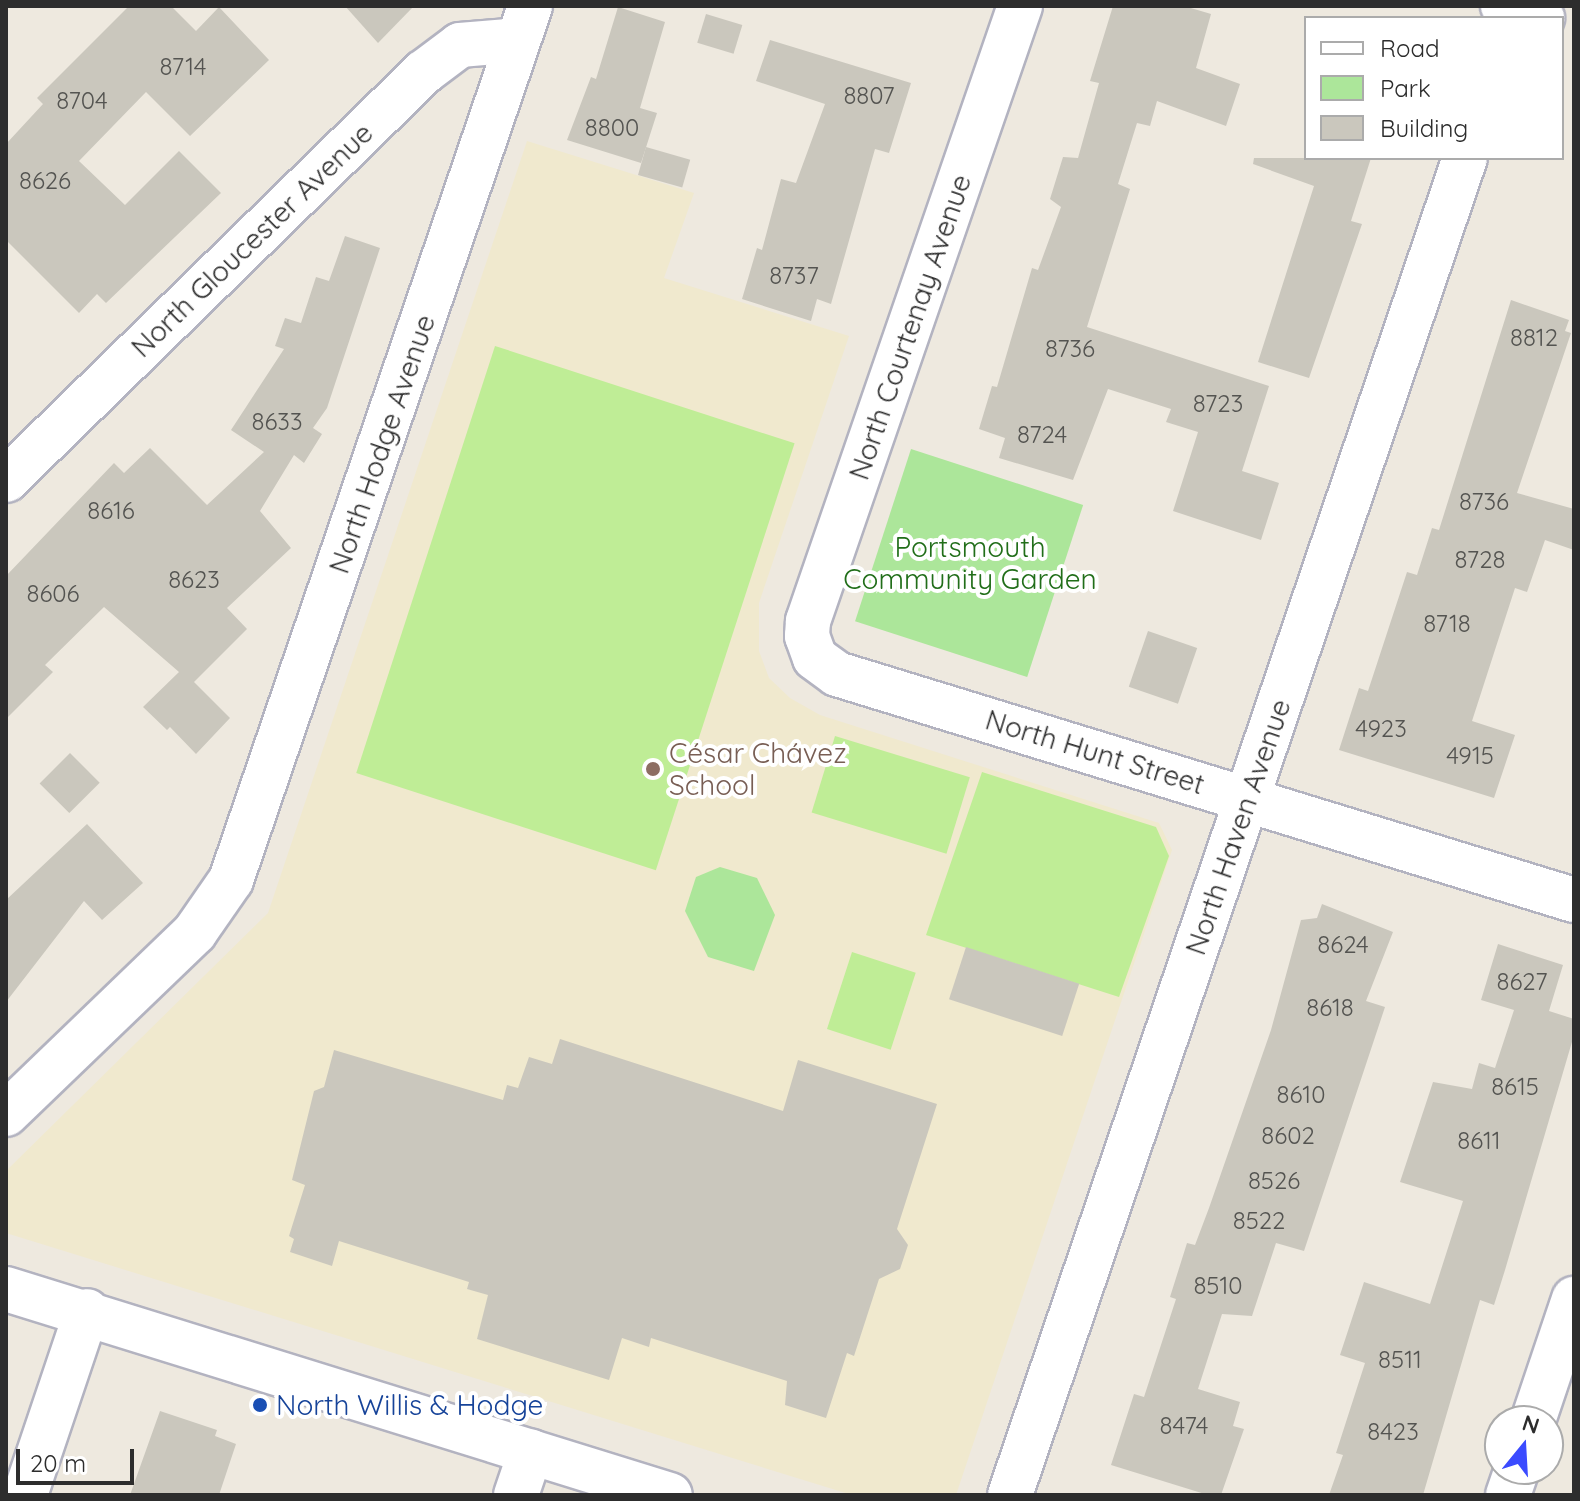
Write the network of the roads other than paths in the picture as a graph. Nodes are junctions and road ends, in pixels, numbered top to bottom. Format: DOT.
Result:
graph roads {
  1 [pos="1020,6"];
  2 [pos="524,23"];
  3 [pos="1464,160"];
  4 [pos="6,480"];
  5 [pos="810,648"];
  6 [pos="1248,798"];
  7 [pos="1574,900"];
  8 [pos="6,1114"];
  9 [pos="6,1289"];
  10 [pos="1574,1299"];
  11 [pos="87,1311"];
  12 [pos="1538,1405"];
  13 [pos="531,1451"];
  14 [pos="25,1495"];
  15 [pos="516,1495"];
  16 [pos="670,1495"];
  17 [pos="1010,1495"];
  1 -- 5 [label="street, North Courtenay Avenue"];
  2 -- 4 [label="street, North Gloucester Avenue"];
  2 -- 8 [label="street, North Hodge Avenue"];
  3 -- 6 [label="street, North Haven Avenue"];
  5 -- 6 [label="street, North Hunt Street"];
  6 -- 7 [label="street, North Hunt Street"];
  6 -- 17 [label="street, North Haven Avenue"];
  9 -- 11 [label="street"];
  10 -- 12 [label="street"];
  11 -- 13 [label="street"];
  11 -- 14 [label="street"];
  13 -- 15 [label="street"];
  13 -- 16 [label="street"];
}
